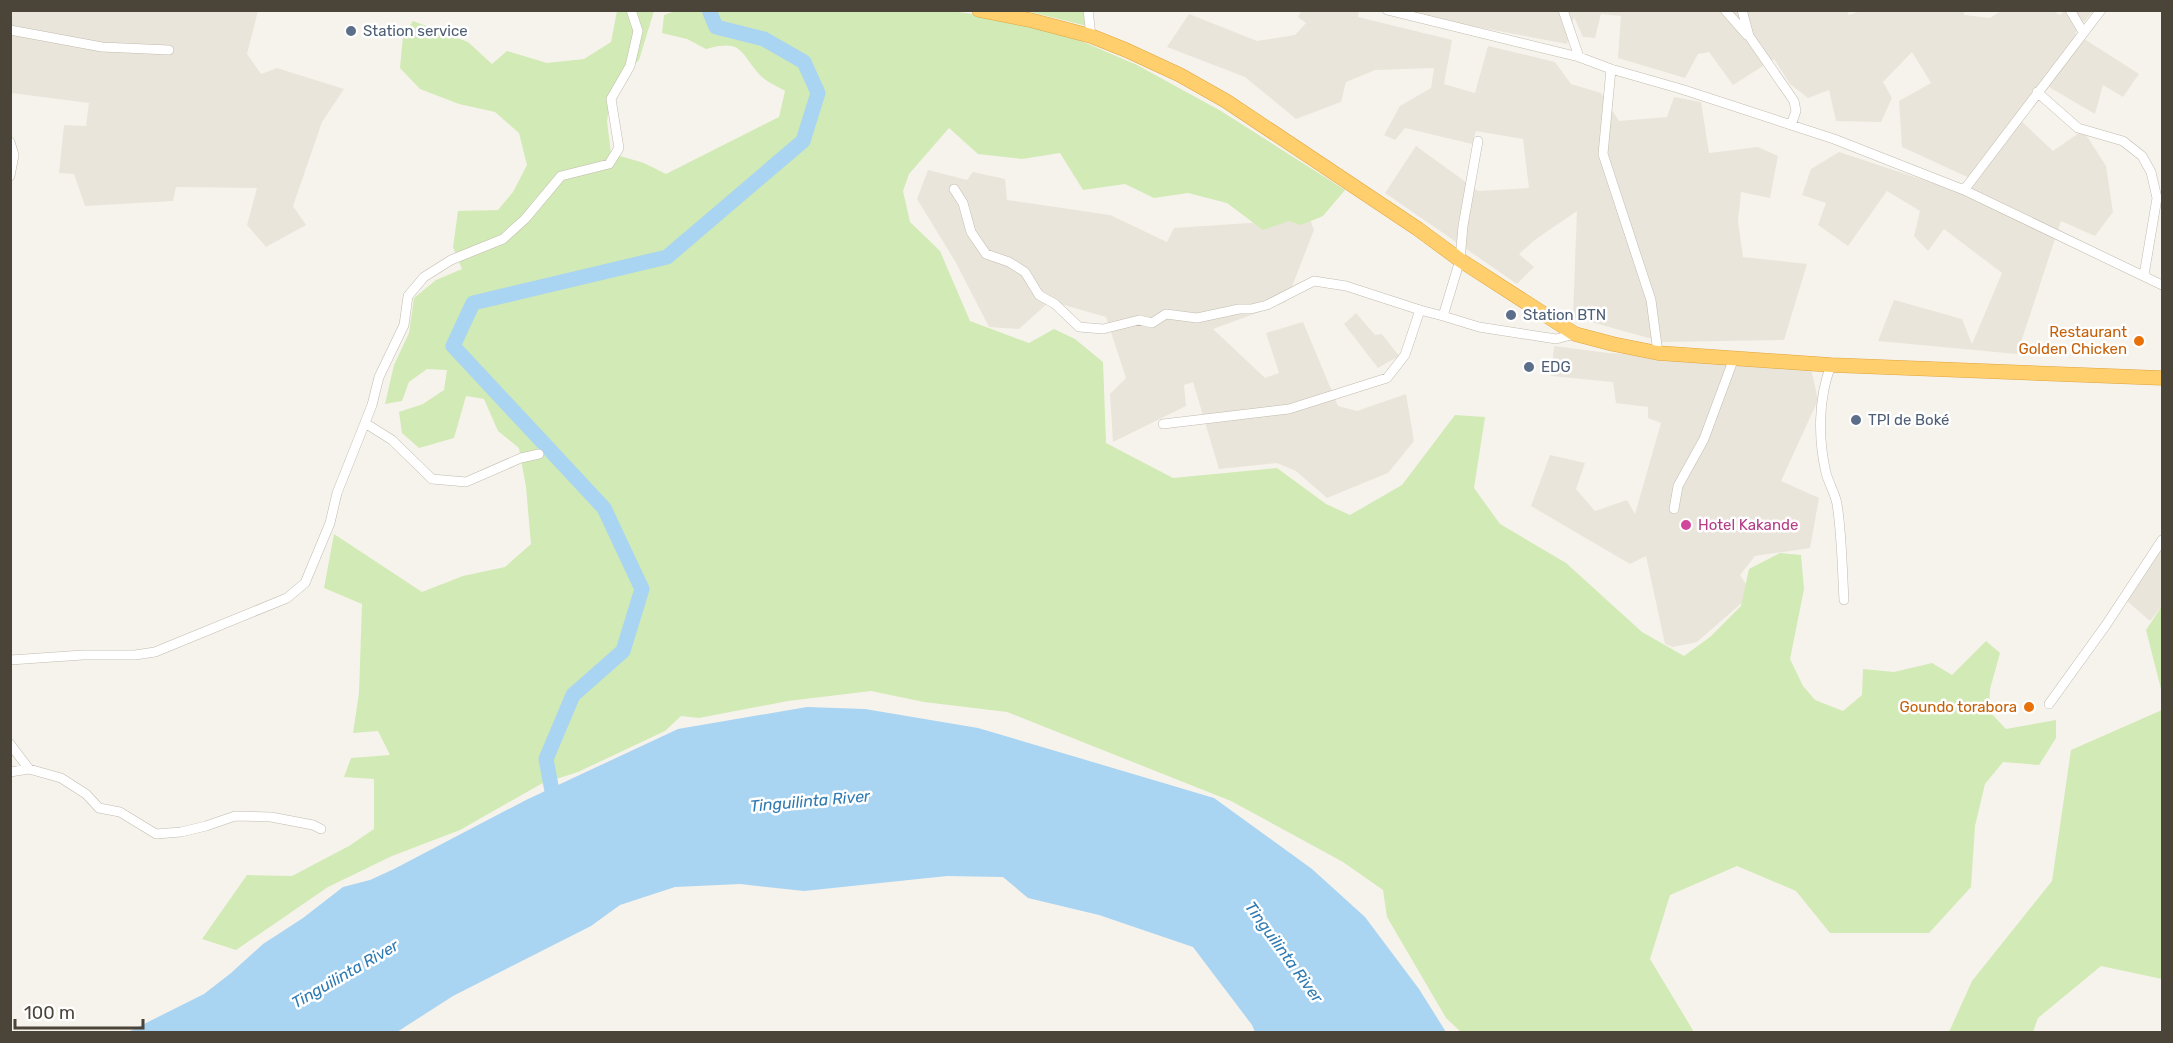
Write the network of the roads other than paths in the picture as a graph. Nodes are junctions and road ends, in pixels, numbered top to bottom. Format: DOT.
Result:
graph roads {
  1 [pos="631,10"];
  2 [pos="979,10"];
  3 [pos="1088,10"];
  4 [pos="1387,10"];
  5 [pos="1563,10"];
  6 [pos="1725,10"];
  7 [pos="1742,10"];
  8 [pos="2070,10"];
  9 [pos="2100,10"];
  10 [pos="10,30"];
  11 [pos="2083,32"];
  12 [pos="1090,36"];
  13 [pos="1749,36"];
  14 [pos="169,50"];
  15 [pos="1579,57"];
  16 [pos="1611,69"];
  17 [pos="2037,92"];
  18 [pos="1791,125"];
  19 [pos="1478,141"];
  20 [pos="10,142"];
  21 [pos="10,176"];
  22 [pos="2163,180"];
  23 [pos="954,189"];
  24 [pos="1964,190"];
  25 [pos="2156,190"];
  26 [pos="1460,260"];
  27 [pos="2144,275"];
  28 [pos="2163,285"];
  29 [pos="1420,310"];
  30 [pos="1443,316"];
  31 [pos="1575,334"];
  32 [pos="1658,352"];
  33 [pos="1734,358"];
  34 [pos="1831,365"];
  35 [pos="2163,378"];
  36 [pos="365,423"];
  37 [pos="1163,424"];
  38 [pos="539,454"];
  39 [pos="1674,509"];
  40 [pos="2163,540"];
  41 [pos="1844,600"];
  42 [pos="10,660"];
  43 [pos="2049,704"];
  44 [pos="10,744"];
  45 [pos="29,769"];
  46 [pos="10,772"];
  47 [pos="321,829"];
  1 -- 36 [label="street"];
  2 -- 12 [label="highway"];
  3 -- 12 [label="street"];
  4 -- 15 [label="street"];
  5 -- 15 [label="street"];
  6 -- 13 [label="street"];
  7 -- 13 [label="street"];
  8 -- 11 [label="street"];
  9 -- 11 [label="street"];
  10 -- 14 [label="street"];
  11 -- 17 [label="street"];
  12 -- 26 [label="highway"];
  13 -- 18 [label="street"];
  15 -- 16 [label="street"];
  16 -- 18 [label="street"];
  16 -- 32 [label="street"];
  17 -- 24 [label="street"];
  17 -- 25 [label="street"];
  18 -- 24 [label="street"];
  19 -- 26 [label="street"];
  20 -- 21 [label="street"];
  22 -- 25 [label="street"];
  23 -- 29 [label="street"];
  24 -- 27 [label="street"];
  25 -- 27 [label="street"];
  26 -- 30 [label="street"];
  26 -- 31 [label="highway"];
  27 -- 28 [label="street"];
  29 -- 30 [label="street"];
  29 -- 37 [label="street"];
  30 -- 31 [label="street"];
  31 -- 32 [label="highway"];
  32 -- 33 [label="highway"];
  33 -- 34 [label="highway"];
  33 -- 39 [label="street"];
  34 -- 35 [label="highway"];
  34 -- 41 [label="street"];
  36 -- 38 [label="street"];
  36 -- 42 [label="street"];
  40 -- 43 [label="street"];
  44 -- 45 [label="street"];
  45 -- 46 [label="street"];
  45 -- 47 [label="street"];
}
